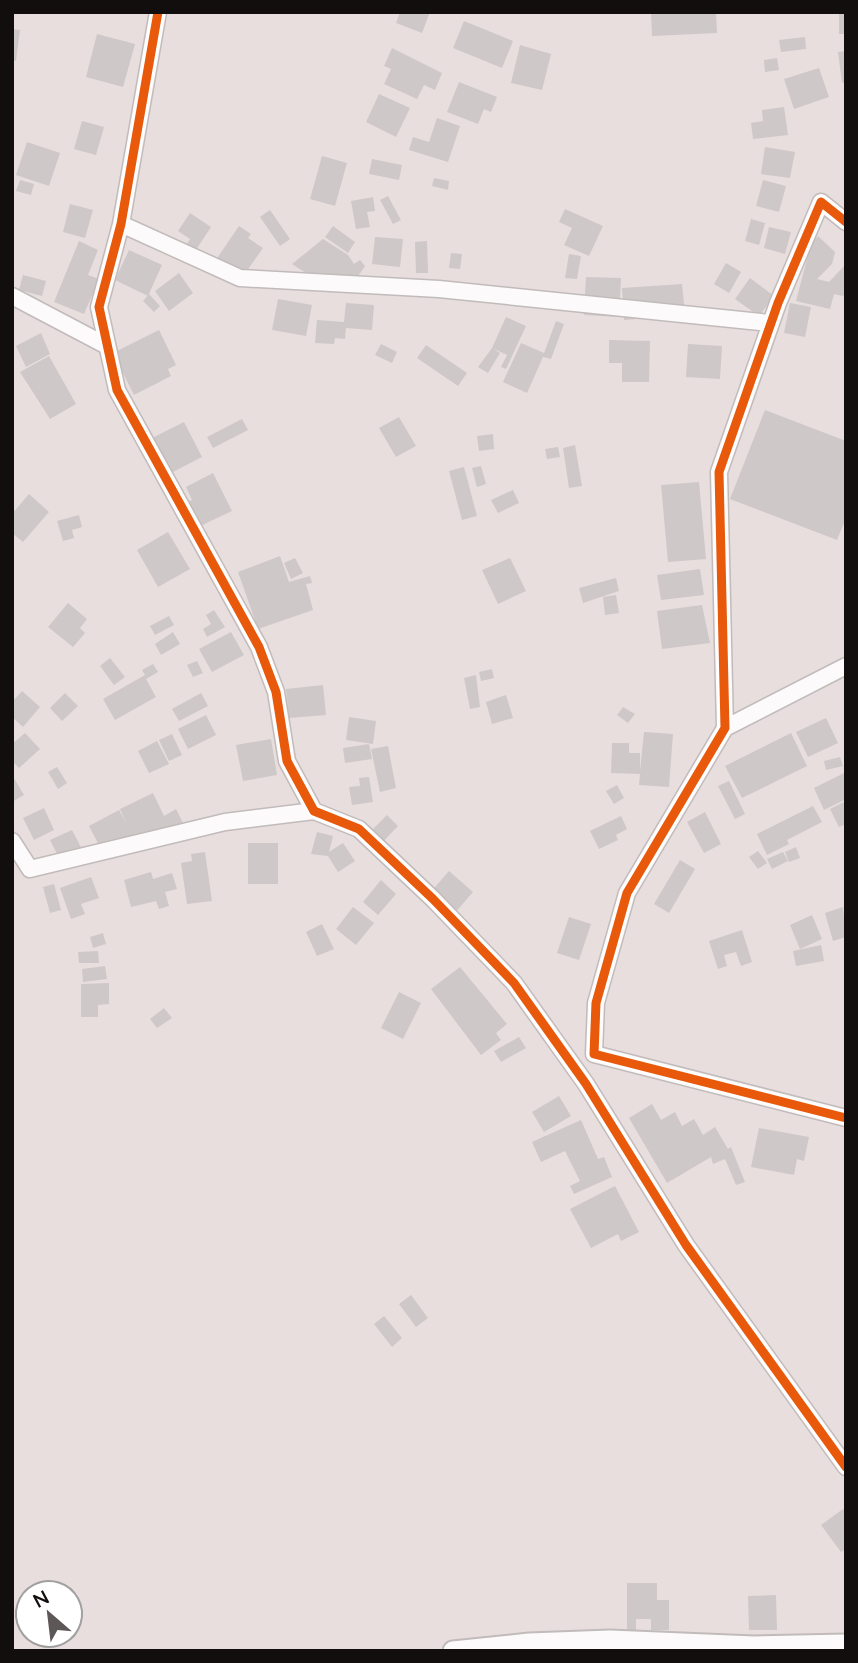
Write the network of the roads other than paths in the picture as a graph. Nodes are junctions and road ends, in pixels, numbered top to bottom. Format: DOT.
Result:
graph roads {
  1 [pos="158,12"];
  2 [pos="846,222"];
  3 [pos="121,224"];
  4 [pos="12,296"];
  5 [pos="770,323"];
  6 [pos="107,346"];
  7 [pos="846,666"];
  8 [pos="725,728"];
  9 [pos="314,811"];
  10 [pos="12,841"];
  11 [pos="594,1054"];
  12 [pos="586,1084"];
  13 [pos="846,1118"];
  14 [pos="846,1467"];
  15 [pos="844,1646"];
  16 [pos="453,1651"];
  1 -- 3 [label="street"];
  2 -- 5 [label="street"];
  3 -- 5 [label="street"];
  3 -- 6 [label="street"];
  4 -- 6 [label="street"];
  5 -- 8 [label="street"];
  6 -- 9 [label="street"];
  7 -- 8 [label="street"];
  8 -- 11 [label="street"];
  9 -- 10 [label="street"];
  9 -- 12 [label="street"];
  11 -- 12 [label="street"];
  11 -- 13 [label="street"];
  12 -- 14 [label="street"];
  15 -- 16 [label="street"];
}
